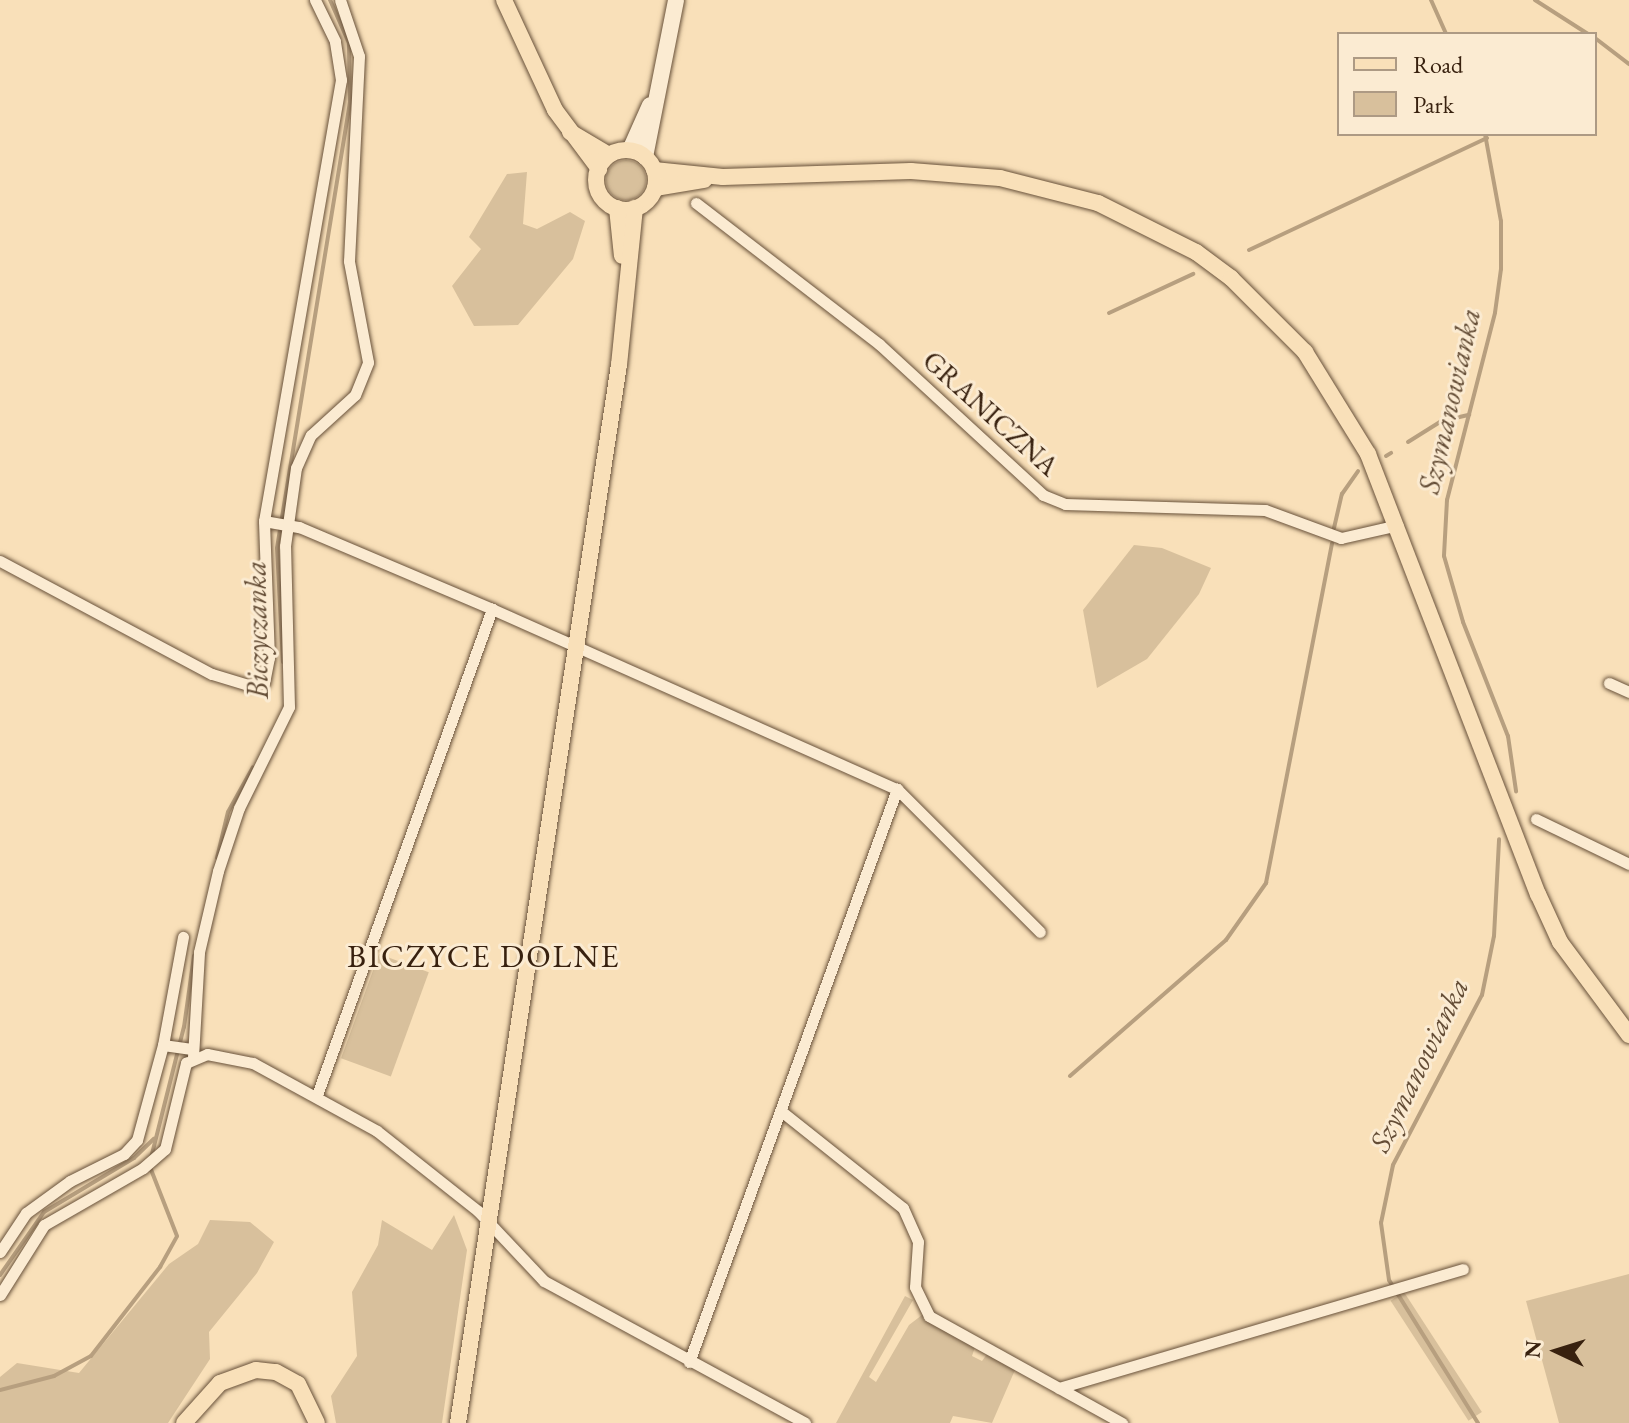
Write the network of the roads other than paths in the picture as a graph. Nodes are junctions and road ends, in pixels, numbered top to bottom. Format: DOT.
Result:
graph roads {
  1 [pos="315,0"];
  2 [pos="340,0"];
  3 [pos="504,0"];
  4 [pos="676,0"];
  5 [pos="643,159"];
  6 [pos="604,162"];
  7 [pos="723,177"];
  8 [pos="655,188"];
  9 [pos="696,203"];
  10 [pos="617,208"];
  11 [pos="635,208"];
  12 [pos="626,289"];
  13 [pos="264,521"];
  14 [pos="287,524"];
  15 [pos="1398,525"];
  16 [pos="0,561"];
  17 [pos="492,609"];
  18 [pos="576,647"];
  19 [pos="1609,683"];
  20 [pos="1629,692"];
  21 [pos="897,789"];
  22 [pos="1536,819"];
  23 [pos="1629,864"];
  24 [pos="1040,932"];
  25 [pos="183,937"];
  26 [pos="1629,1035"];
  27 [pos="180,1049"];
  28 [pos="317,1095"];
  29 [pos="781,1111"];
  30 [pos="26,1213"];
  31 [pos="489,1221"];
  32 [pos="44,1225"];
  33 [pos="0,1252"];
  34 [pos="1463,1269"];
  35 [pos="0,1295"];
  36 [pos="689,1362"];
  37 [pos="1059,1388"];
  38 [pos="184,1423"];
  39 [pos="317,1423"];
  40 [pos="458,1423"];
  41 [pos="805,1423"];
  42 [pos="1122,1423"];
  1 -- 13 [label="street"];
  2 -- 14 [label="street"];
  3 -- 6 [label="main road"];
  4 -- 5 [label="main road"];
  5 -- 6 [label="main road"];
  5 -- 7 [label="main road"];
  5 -- 8 [label="main road"];
  6 -- 10 [label="main road"];
  7 -- 8 [label="main road"];
  7 -- 15 [label="main road"];
  8 -- 11 [label="main road"];
  9 -- 15 [label="street, GRANICZNA"];
  10 -- 11 [label="main road"];
  10 -- 12 [label="main road"];
  11 -- 12 [label="main road"];
  12 -- 18 [label="main road"];
  13 -- 14 [label="street"];
  13 -- 16 [label="street"];
  14 -- 17 [label="street"];
  14 -- 27 [label="street"];
  15 -- 26 [label="main road"];
  17 -- 18 [label="street"];
  17 -- 28 [label="street"];
  18 -- 21 [label="street"];
  18 -- 31 [label="main road"];
  19 -- 20 [label="street"];
  21 -- 24 [label="street"];
  21 -- 29 [label="street"];
  22 -- 23 [label="street"];
  25 -- 27 [label="street"];
  27 -- 28 [label="street"];
  27 -- 30 [label="street"];
  27 -- 32 [label="street"];
  28 -- 31 [label="street"];
  29 -- 36 [label="street"];
  29 -- 37 [label="street"];
  30 -- 32 [label="street"];
  30 -- 33 [label="street"];
  31 -- 36 [label="street"];
  31 -- 40 [label="main road"];
  32 -- 35 [label="street"];
  34 -- 37 [label="street"];
  36 -- 41 [label="street"];
  37 -- 42 [label="street"];
  38 -- 39 [label="main road"];
}
